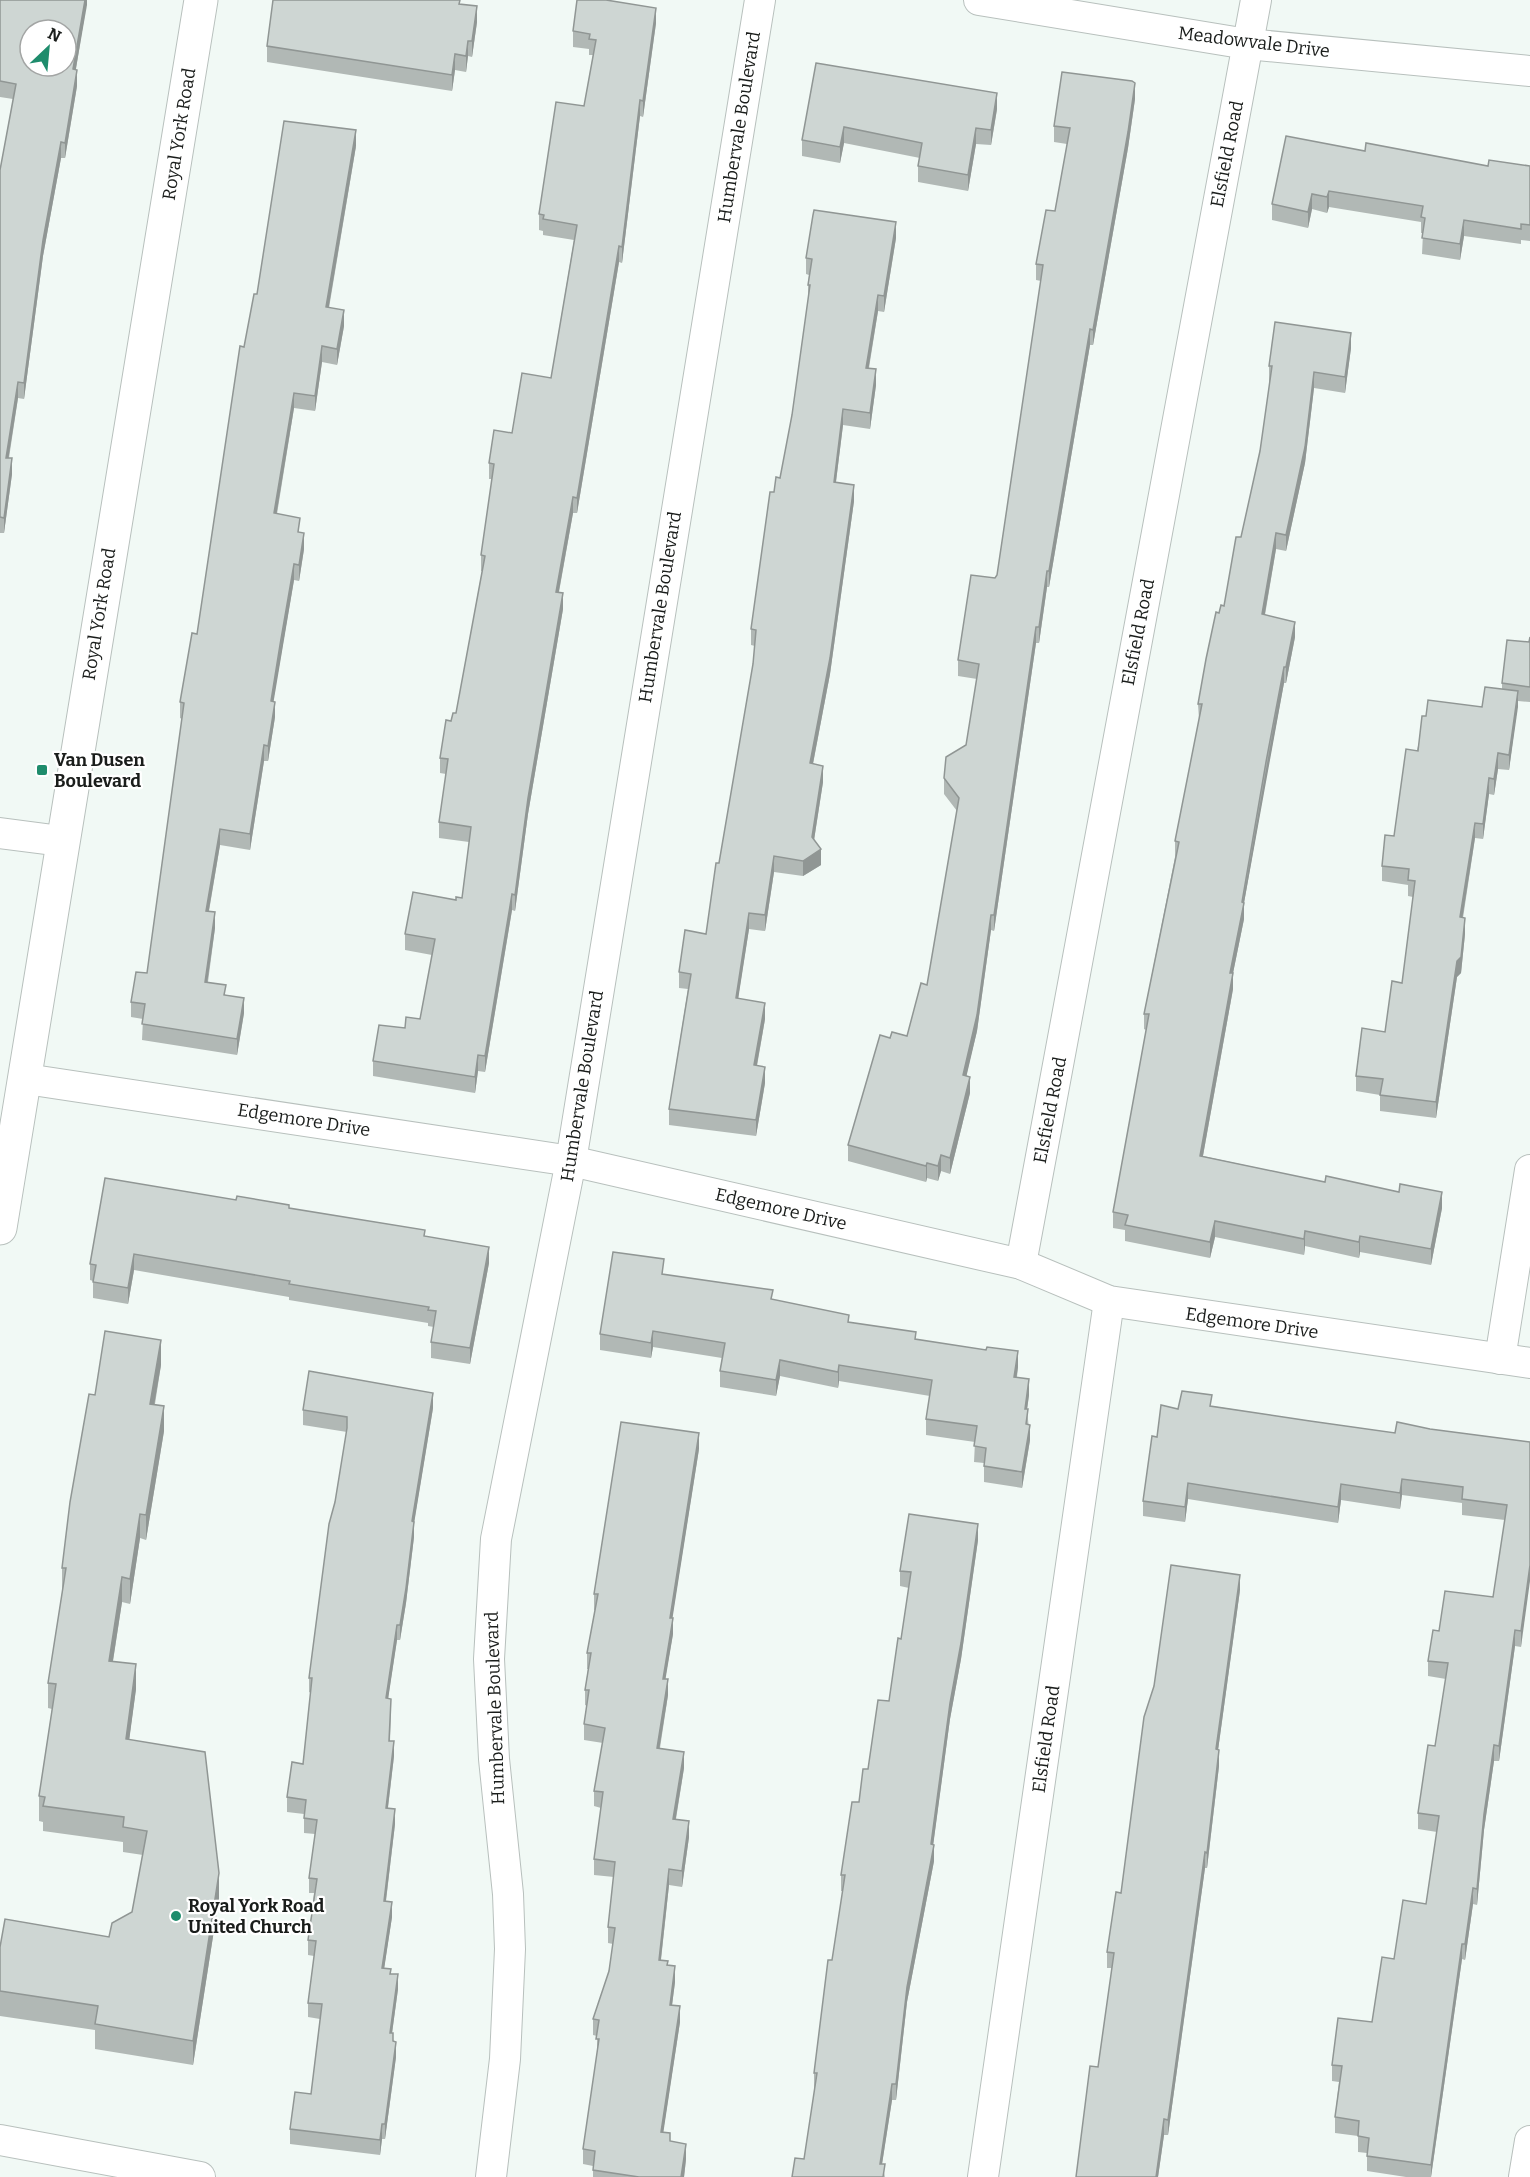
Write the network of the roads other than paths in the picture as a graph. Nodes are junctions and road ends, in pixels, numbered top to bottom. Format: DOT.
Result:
graph roads {
  1 [pos="201,0"];
  2 [pos="760,0"];
  3 [pos="979,0"];
  4 [pos="1256,0"];
  5 [pos="1247,44"];
  6 [pos="1530,71"];
  7 [pos="0,833"];
  8 [pos="61,841"];
  9 [pos="26,1079"];
  10 [pos="571,1161"];
  11 [pos="1530,1170"];
  12 [pos="0,1228"];
  13 [pos="1020,1264"];
  14 [pos="1109,1301"];
  15 [pos="1500,1359"];
  16 [pos="1530,1363"];
  17 [pos="0,2140"];
  18 [pos="1530,2141"];
  19 [pos="200,2177"];
  20 [pos="490,2177"];
  21 [pos="983,2177"];
  22 [pos="1524,2177"];
  1 -- 8 [label="main road, Royal York Road"];
  2 -- 10 [label="street, Humbervale Boulevard"];
  3 -- 5 [label="street, Meadowvale Drive"];
  4 -- 5 [label="street, Elsfield Road"];
  5 -- 6 [label="street, Meadowvale Drive"];
  5 -- 13 [label="street, Elsfield Road"];
  7 -- 8 [label="street"];
  8 -- 9 [label="main road, Royal York Road"];
  9 -- 10 [label="street, Edgemore Drive"];
  9 -- 12 [label="main road, Royal York Road"];
  10 -- 13 [label="street, Edgemore Drive"];
  10 -- 20 [label="street, Humbervale Boulevard"];
  11 -- 15 [label="street"];
  13 -- 14 [label="street, Edgemore Drive"];
  14 -- 15 [label="street, Edgemore Drive"];
  14 -- 21 [label="street, Elsfield Road"];
  15 -- 16 [label="street, Edgemore Drive"];
  17 -- 19 [label="street"];
  18 -- 22 [label="street"];
}
